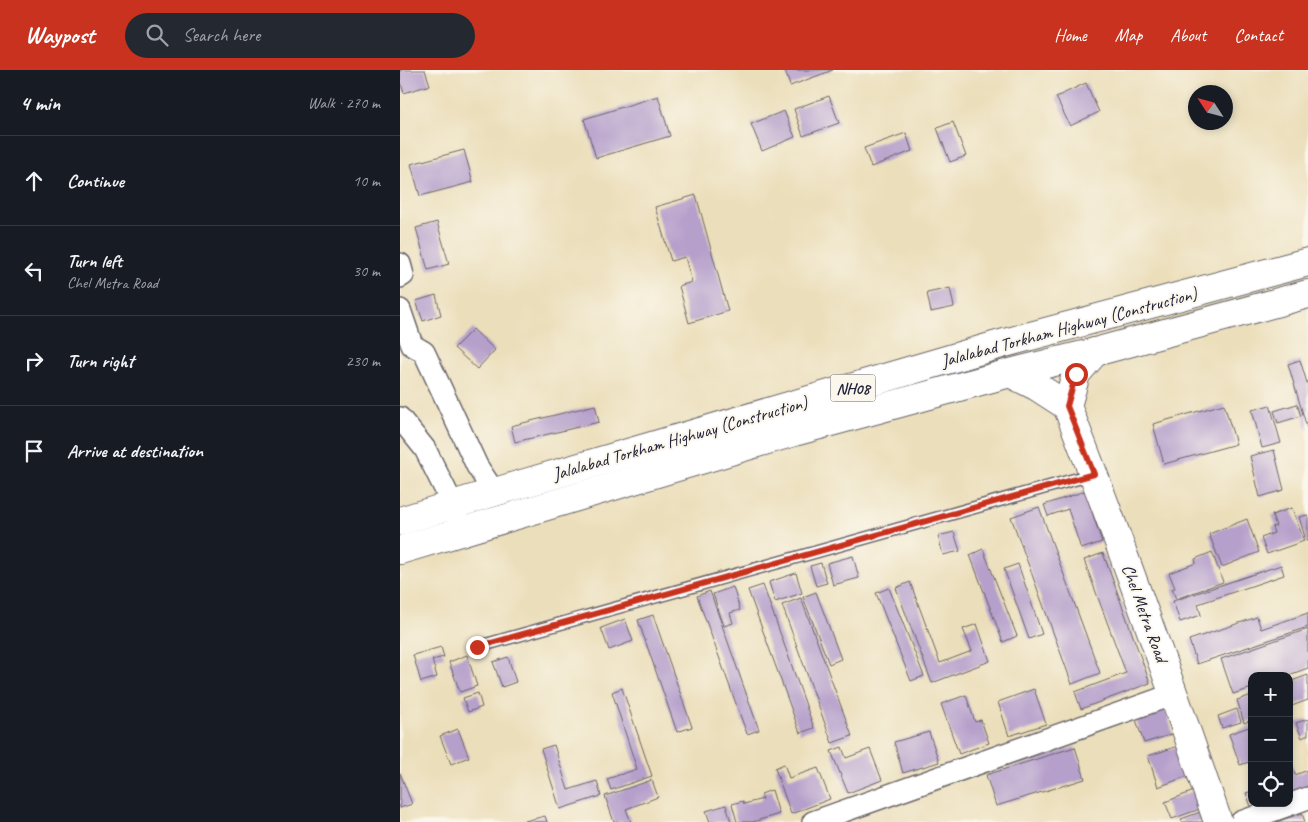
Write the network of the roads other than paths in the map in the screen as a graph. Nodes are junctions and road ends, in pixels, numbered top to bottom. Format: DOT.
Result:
graph roads {
  1 [pos="1308,262"];
  2 [pos="400,264"];
  3 [pos="400,277"];
  4 [pos="1308,294"];
  5 [pos="400,310"];
  6 [pos="1095,352"];
  7 [pos="1010,373"];
  8 [pos="1067,406"];
  9 [pos="400,418"];
  10 [pos="1094,474"];
  11 [pos="494,492"];
  12 [pos="453,505"];
  13 [pos="400,521"];
  14 [pos="460,531"];
  15 [pos="400,550"];
  16 [pos="477,647"];
  17 [pos="1174,694"];
  18 [pos="1308,798"];
  19 [pos="813,822"];
  20 [pos="1218,822"];
  21 [pos="1241,822"];
  1 -- 11 [label="main road, Jalalabad Torkham Highway (Construction) / NH08"];
  2 -- 3 [label="street"];
  4 -- 6 [label="main road, NH08"];
  5 -- 11 [label="street"];
  6 -- 7 [label="main road, NH08"];
  6 -- 8 [label="main road"];
  7 -- 8 [label="main road"];
  7 -- 14 [label="main road, NH08"];
  8 -- 10 [label="main road, Chel Metra Road"];
  9 -- 12 [label="street"];
  10 -- 16 [label="lane"];
  10 -- 17 [label="main road, Chel Metra Road"];
  11 -- 12 [label="main road, Jalalabad Torkham Highway (Construction) / NH08"];
  12 -- 13 [label="main road, Jalalabad Torkham Highway (Construction) / NH08"];
  12 -- 14 [label="street"];
  14 -- 15 [label="main road, NH08"];
  17 -- 19 [label="street"];
  17 -- 20 [label="main road, Chel Metra Road"];
  18 -- 21 [label="street"];
}
